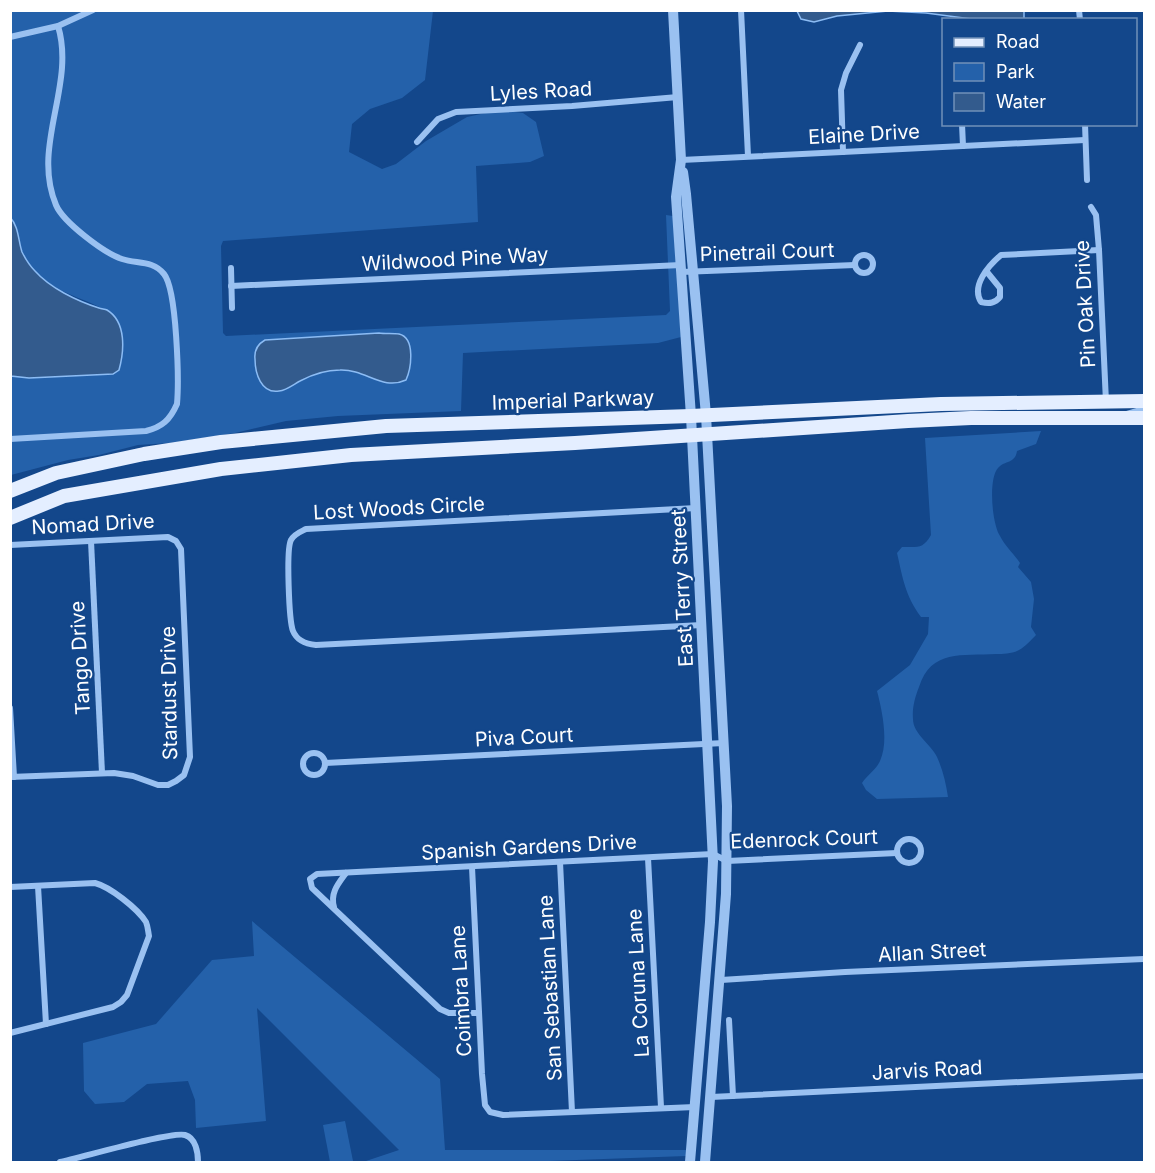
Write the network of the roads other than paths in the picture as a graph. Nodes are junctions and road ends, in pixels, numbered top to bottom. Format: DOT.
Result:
graph roads {
  1 [pos="93,10"];
  2 [pos="673,10"];
  3 [pos="741,10"];
  4 [pos="58,26"];
  5 [pos="10,37"];
  6 [pos="860,45"];
  7 [pos="678,97"];
  8 [pos="962,126"];
  9 [pos="1085,126"];
  10 [pos="1085,140"];
  11 [pos="417,142"];
  12 [pos="963,146"];
  13 [pos="843,152"];
  14 [pos="748,156"];
  15 [pos="681,160"];
  16 [pos="1087,180"];
  17 [pos="1090,207"];
  18 [pos="1100,250"];
  19 [pos="855,265"];
  20 [pos="231,268"];
  21 [pos="681,269"];
  22 [pos="693,272"];
  23 [pos="987,272"];
  24 [pos="231,286"];
  25 [pos="232,308"];
  26 [pos="1144,401"];
  27 [pos="1106,402"];
  28 [pos="1144,410"];
  29 [pos="706,415"];
  30 [pos="691,416"];
  31 [pos="1144,418"];
  32 [pos="1112,419"];
  33 [pos="707,434"];
  34 [pos="692,435"];
  35 [pos="10,439"];
  36 [pos="10,491"];
  37 [pos="696,508"];
  38 [pos="10,518"];
  39 [pos="91,541"];
  40 [pos="176,541"];
  41 [pos="10,545"];
  42 [pos="702,625"];
  43 [pos="10,708"];
  44 [pos="722,712"];
  45 [pos="724,743"];
  46 [pos="708,744"];
  47 [pos="326,763"];
  48 [pos="102,773"];
  49 [pos="12,777"];
  50 [pos="897,853"];
  51 [pos="713,854"];
  52 [pos="648,858"];
  53 [pos="727,861"];
  54 [pos="560,862"];
  55 [pos="472,867"];
  56 [pos="346,873"];
  57 [pos="38,886"];
  58 [pos="10,887"];
  59 [pos="335,909"];
  60 [pos="1144,959"];
  61 [pos="721,980"];
  62 [pos="478,1012"];
  63 [pos="729,1020"];
  64 [pos="46,1024"];
  65 [pos="10,1033"];
  66 [pos="1144,1076"];
  67 [pos="733,1096"];
  68 [pos="711,1097"];
  69 [pos="661,1107"];
  70 [pos="695,1107"];
  71 [pos="572,1112"];
  72 [pos="60,1162"];
  73 [pos="198,1162"];
  74 [pos="690,1162"];
  75 [pos="705,1162"];
  1 -- 4 [label="street"];
  2 -- 7 [label="street, East Terry Street"];
  3 -- 14 [label="street"];
  4 -- 5 [label="street"];
  4 -- 35 [label="street"];
  6 -- 13 [label="street"];
  7 -- 11 [label="street, Lyles Road"];
  7 -- 15 [label="street, East Terry Street"];
  8 -- 12 [label="street"];
  9 -- 10 [label="street"];
  10 -- 12 [label="street, Elaine Drive"];
  10 -- 16 [label="street"];
  12 -- 13 [label="street, Elaine Drive"];
  13 -- 14 [label="street, Elaine Drive"];
  14 -- 15 [label="street, Elaine Drive"];
  15 -- 21 [label="street, East Terry Street"];
  15 -- 22 [label="street"];
  17 -- 18 [label="street, Pin Oak Drive"];
  18 -- 23 [label="street"];
  18 -- 27 [label="street, Pin Oak Drive"];
  19 -- 22 [label="street, Pinetrail Court"];
  20 -- 24 [label="street"];
  21 -- 22 [label="street, Pinetrail Court"];
  21 -- 24 [label="street, Wildwood Pine Way"];
  21 -- 30 [label="street, East Terry Street"];
  22 -- 29 [label="street"];
  23 -- 23 [label="street"];
  24 -- 25 [label="street"];
  26 -- 27 [label="main road, Imperial Parkway"];
  27 -- 29 [label="main road, Imperial Parkway"];
  28 -- 32 [label="street, Imperial Parkway"];
  29 -- 30 [label="main road, Imperial Parkway"];
  29 -- 33 [label="street"];
  30 -- 34 [label="street, East Terry Street"];
  30 -- 36 [label="main road, Imperial Parkway"];
  31 -- 32 [label="main road, Imperial Parkway"];
  32 -- 33 [label="main road, Imperial Parkway"];
  33 -- 34 [label="main road, Imperial Parkway"];
  33 -- 44 [label="street"];
  34 -- 37 [label="street, East Terry Street"];
  34 -- 38 [label="main road, Imperial Parkway"];
  37 -- 42 [label="street, East Terry Street"];
  37 -- 42 [label="street, Lost Woods Circle"];
  39 -- 40 [label="street, Nomad Drive"];
  39 -- 41 [label="street, Nomad Drive"];
  39 -- 48 [label="street, Tango Drive"];
  40 -- 48 [label="street, Stardust Drive"];
  42 -- 44 [label="street"];
  42 -- 46 [label="street, East Terry Street"];
  43 -- 49 [label="street"];
  44 -- 45 [label="street"];
  45 -- 46 [label="street, Piva Court"];
  45 -- 53 [label="street"];
  46 -- 47 [label="street, Piva Court"];
  46 -- 51 [label="street, East Terry Street"];
  48 -- 49 [label="street, Stardust Drive"];
  50 -- 53 [label="street, Edenrock Court"];
  51 -- 52 [label="street, Spanish Gardens Drive"];
  51 -- 53 [label="street, Edenrock Court"];
  51 -- 70 [label="street, East Terry Street"];
  52 -- 54 [label="street, Spanish Gardens Drive"];
  52 -- 69 [label="street, La Coruna Lane"];
  53 -- 61 [label="street"];
  54 -- 55 [label="street, Spanish Gardens Drive"];
  54 -- 71 [label="street, San Sebastian Lane"];
  55 -- 56 [label="street, Spanish Gardens Drive"];
  55 -- 62 [label="street, Coimbra Lane"];
  56 -- 59 [label="street"];
  56 -- 59 [label="street, Spanish Gardens Drive"];
  57 -- 58 [label="street"];
  57 -- 64 [label="street"];
  57 -- 64 [label="street"];
  59 -- 62 [label="street, Spanish Gardens Drive"];
  60 -- 61 [label="street, Allan Street"];
  61 -- 68 [label="street"];
  62 -- 71 [label="street, Coimbra Lane"];
  63 -- 67 [label="street"];
  64 -- 65 [label="street"];
  66 -- 67 [label="street, Jarvis Road"];
  67 -- 68 [label="street, Jarvis Road"];
  68 -- 75 [label="street"];
  69 -- 70 [label="street"];
  69 -- 71 [label="street"];
  70 -- 74 [label="street, East Terry Street"];
  72 -- 73 [label="street"];
}
